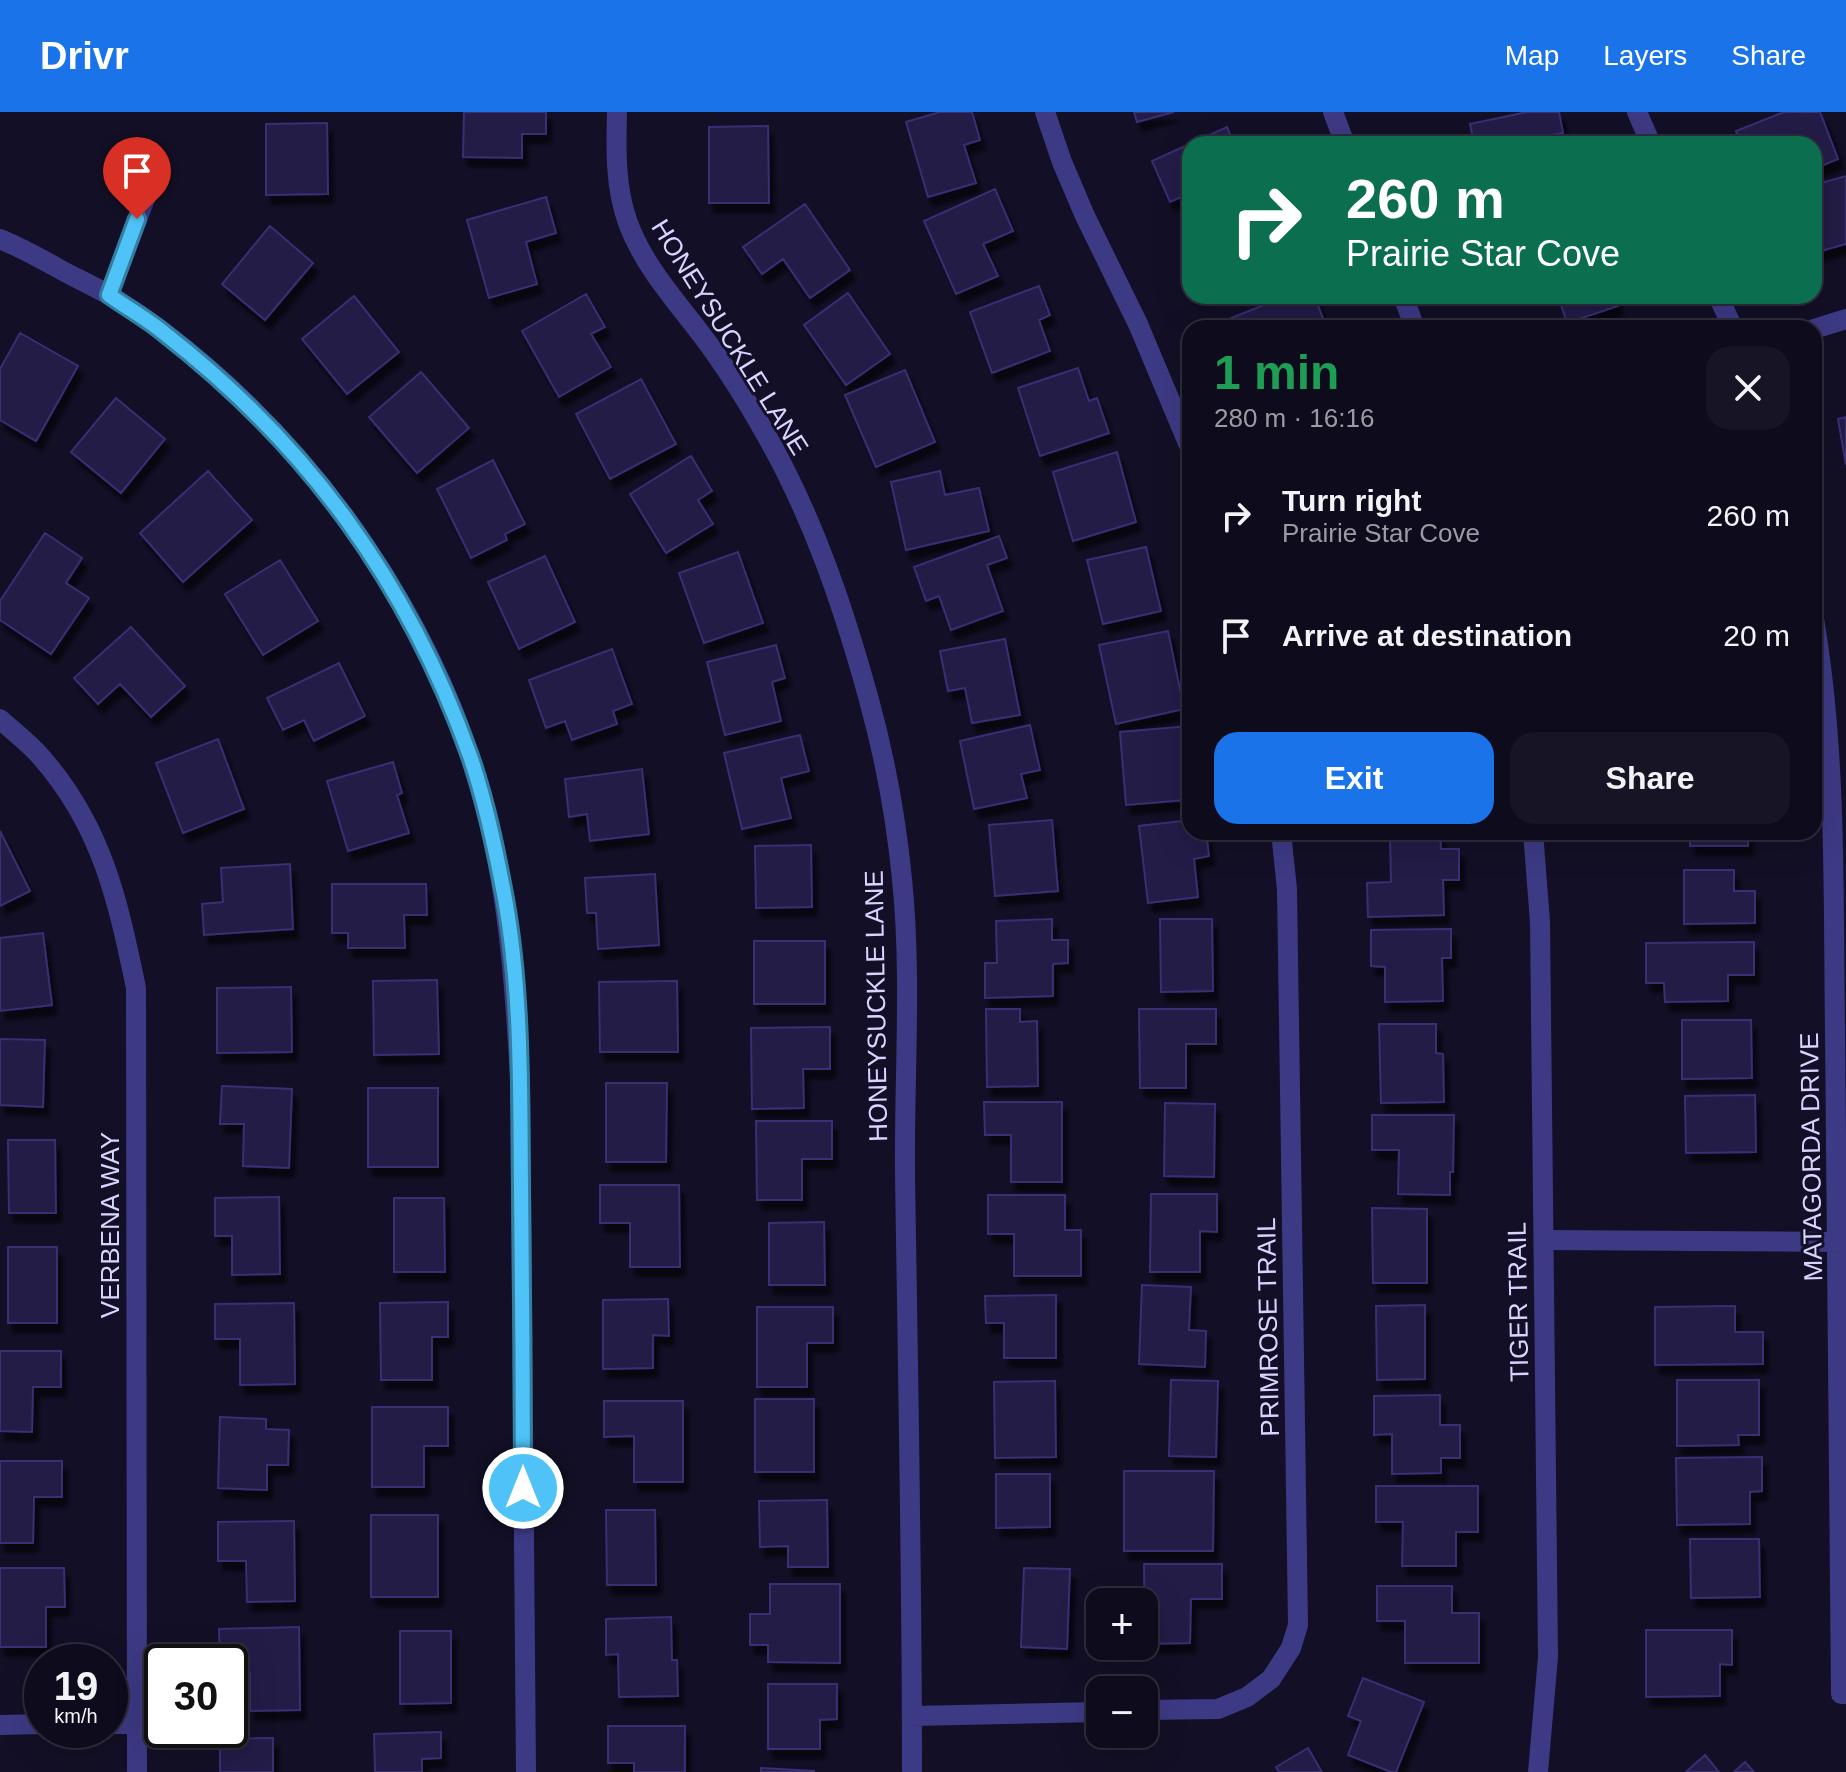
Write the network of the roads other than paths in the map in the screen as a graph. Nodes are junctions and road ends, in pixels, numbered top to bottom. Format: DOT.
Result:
graph roads {
  1 [pos="617,112"];
  2 [pos="1045,112"];
  3 [pos="1333,112"];
  4 [pos="1637,112"];
  5 [pos="1342,136"];
  6 [pos="1648,136"];
  7 [pos="156,169"];
  8 [pos="0,239"];
  9 [pos="109,295"];
  10 [pos="1846,319"];
  11 [pos="1822,326"];
  12 [pos="1182,429"];
  13 [pos="1822,665"];
  14 [pos="0,719"];
  15 [pos="1838,775"];
  16 [pos="1282,840"];
  17 [pos="1534,840"];
  18 [pos="1544,1240"];
  19 [pos="1842,1242"];
  20 [pos="1843,1694"];
  21 [pos="1158,1710"];
  22 [pos="1086,1712"];
  23 [pos="912,1716"];
  24 [pos="24,1724"];
  25 [pos="128,1724"];
  26 [pos="136,1724"];
  27 [pos="0,1725"];
  28 [pos="137,1772"];
  29 [pos="526,1772"];
  30 [pos="912,1772"];
  31 [pos="1538,1772"];
  1 -- 23 [label="street, HONEYSUCKLE LANE"];
  2 -- 12 [label="street"];
  3 -- 5 [label="street"];
  4 -- 6 [label="street"];
  7 -- 9 [label="street"];
  8 -- 9 [label="street"];
  9 -- 29 [label="street"];
  10 -- 11 [label="street"];
  13 -- 15 [label="street, MATAGORDA DRIVE"];
  14 -- 26 [label="street, VERBENA WAY"];
  15 -- 19 [label="street, MATAGORDA DRIVE"];
  16 -- 21 [label="street, PRIMROSE TRAIL"];
  17 -- 18 [label="street, TIGER TRAIL"];
  18 -- 19 [label="street"];
  18 -- 31 [label="street, TIGER TRAIL"];
  19 -- 20 [label="street, MATAGORDA DRIVE"];
  22 -- 23 [label="street"];
  23 -- 30 [label="street, HONEYSUCKLE LANE"];
  24 -- 27 [label="street"];
  25 -- 26 [label="street"];
  26 -- 28 [label="street, VERBENA WAY"];
}
